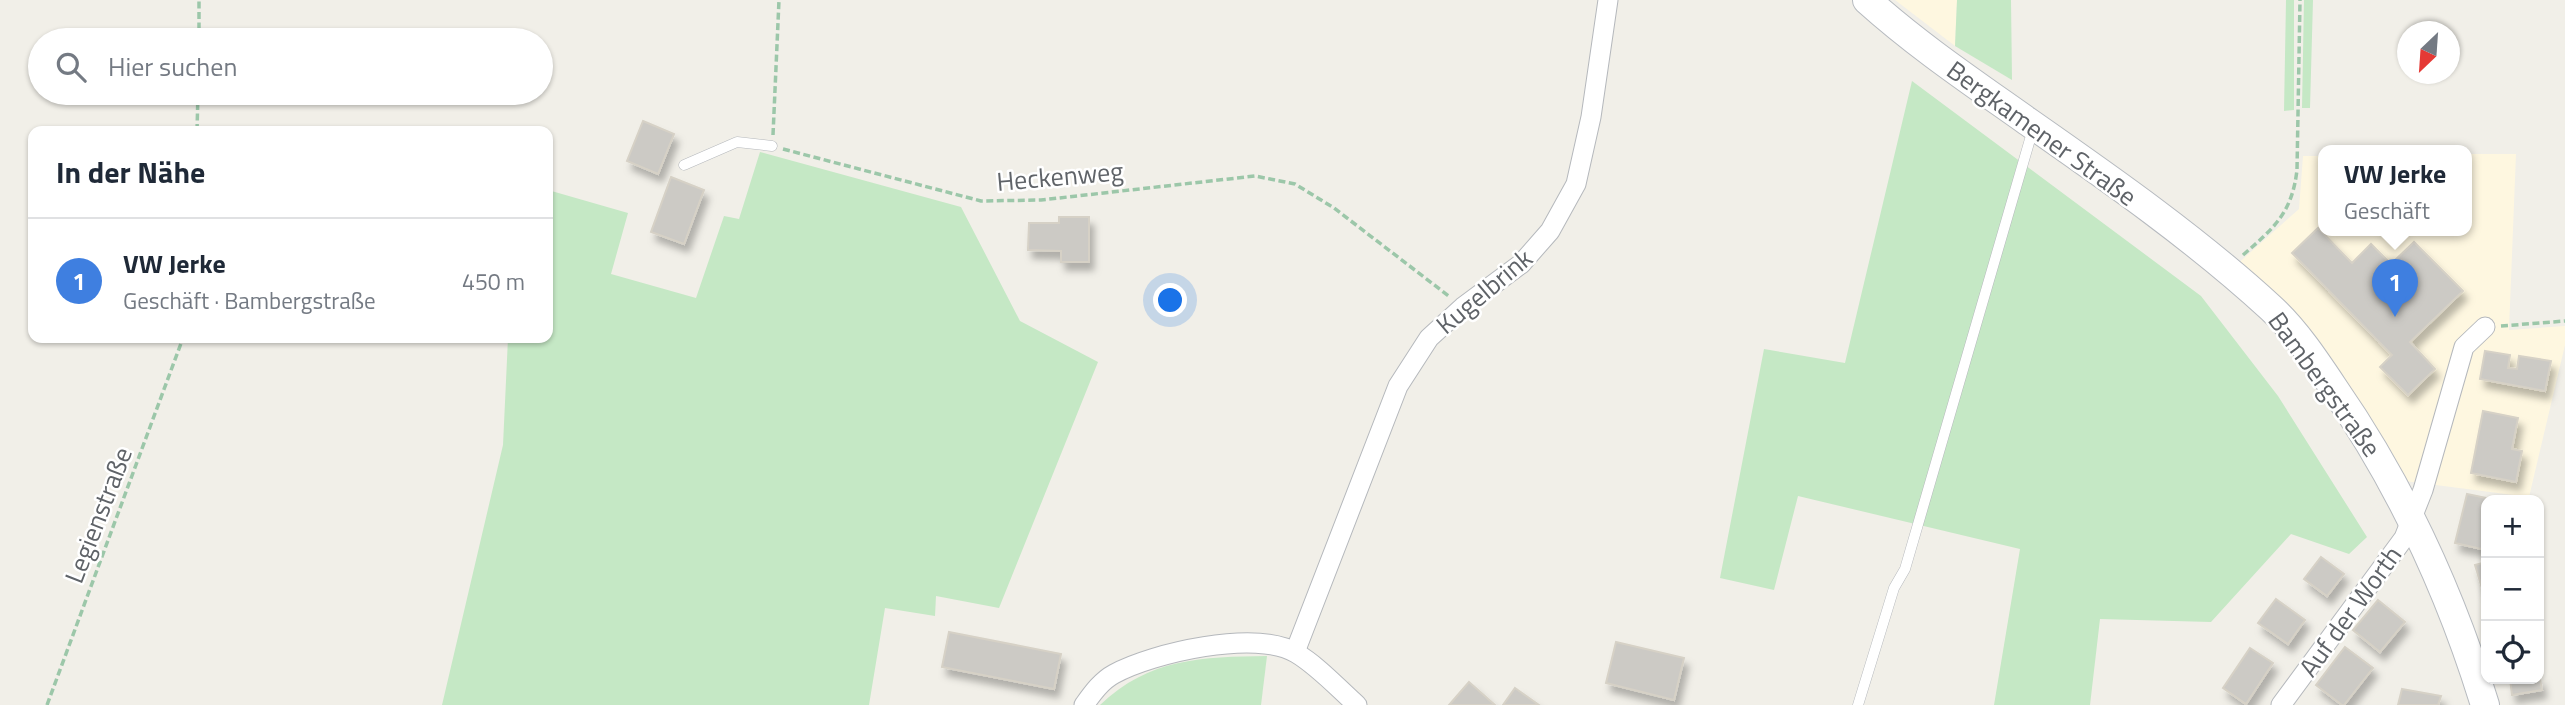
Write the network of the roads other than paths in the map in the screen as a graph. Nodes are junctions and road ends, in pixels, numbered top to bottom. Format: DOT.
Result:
graph roads {
  1 [pos="1608,0"];
  2 [pos="1867,0"];
  3 [pos="2034,126"];
  4 [pos="772,146"];
  5 [pos="684,165"];
  6 [pos="2220,264"];
  7 [pos="2485,327"];
  8 [pos="2410,519"];
  9 [pos="1295,652"];
  10 [pos="2288,704"];
  11 [pos="1084,705"];
  12 [pos="1357,705"];
  13 [pos="1858,705"];
  14 [pos="2485,705"];
  1 -- 9 [label="street, Kugelbrink"];
  2 -- 3 [label="street, Bergkamener Straße"];
  3 -- 6 [label="street, Bergkamener Straße"];
  3 -- 13 [label="lane"];
  4 -- 5 [label="lane"];
  6 -- 8 [label="street, Bambergstraße"];
  7 -- 8 [label="street"];
  8 -- 10 [label="street, Auf der Worth"];
  8 -- 14 [label="street, Bambergstraße"];
  9 -- 11 [label="street"];
  9 -- 12 [label="street"];
}
